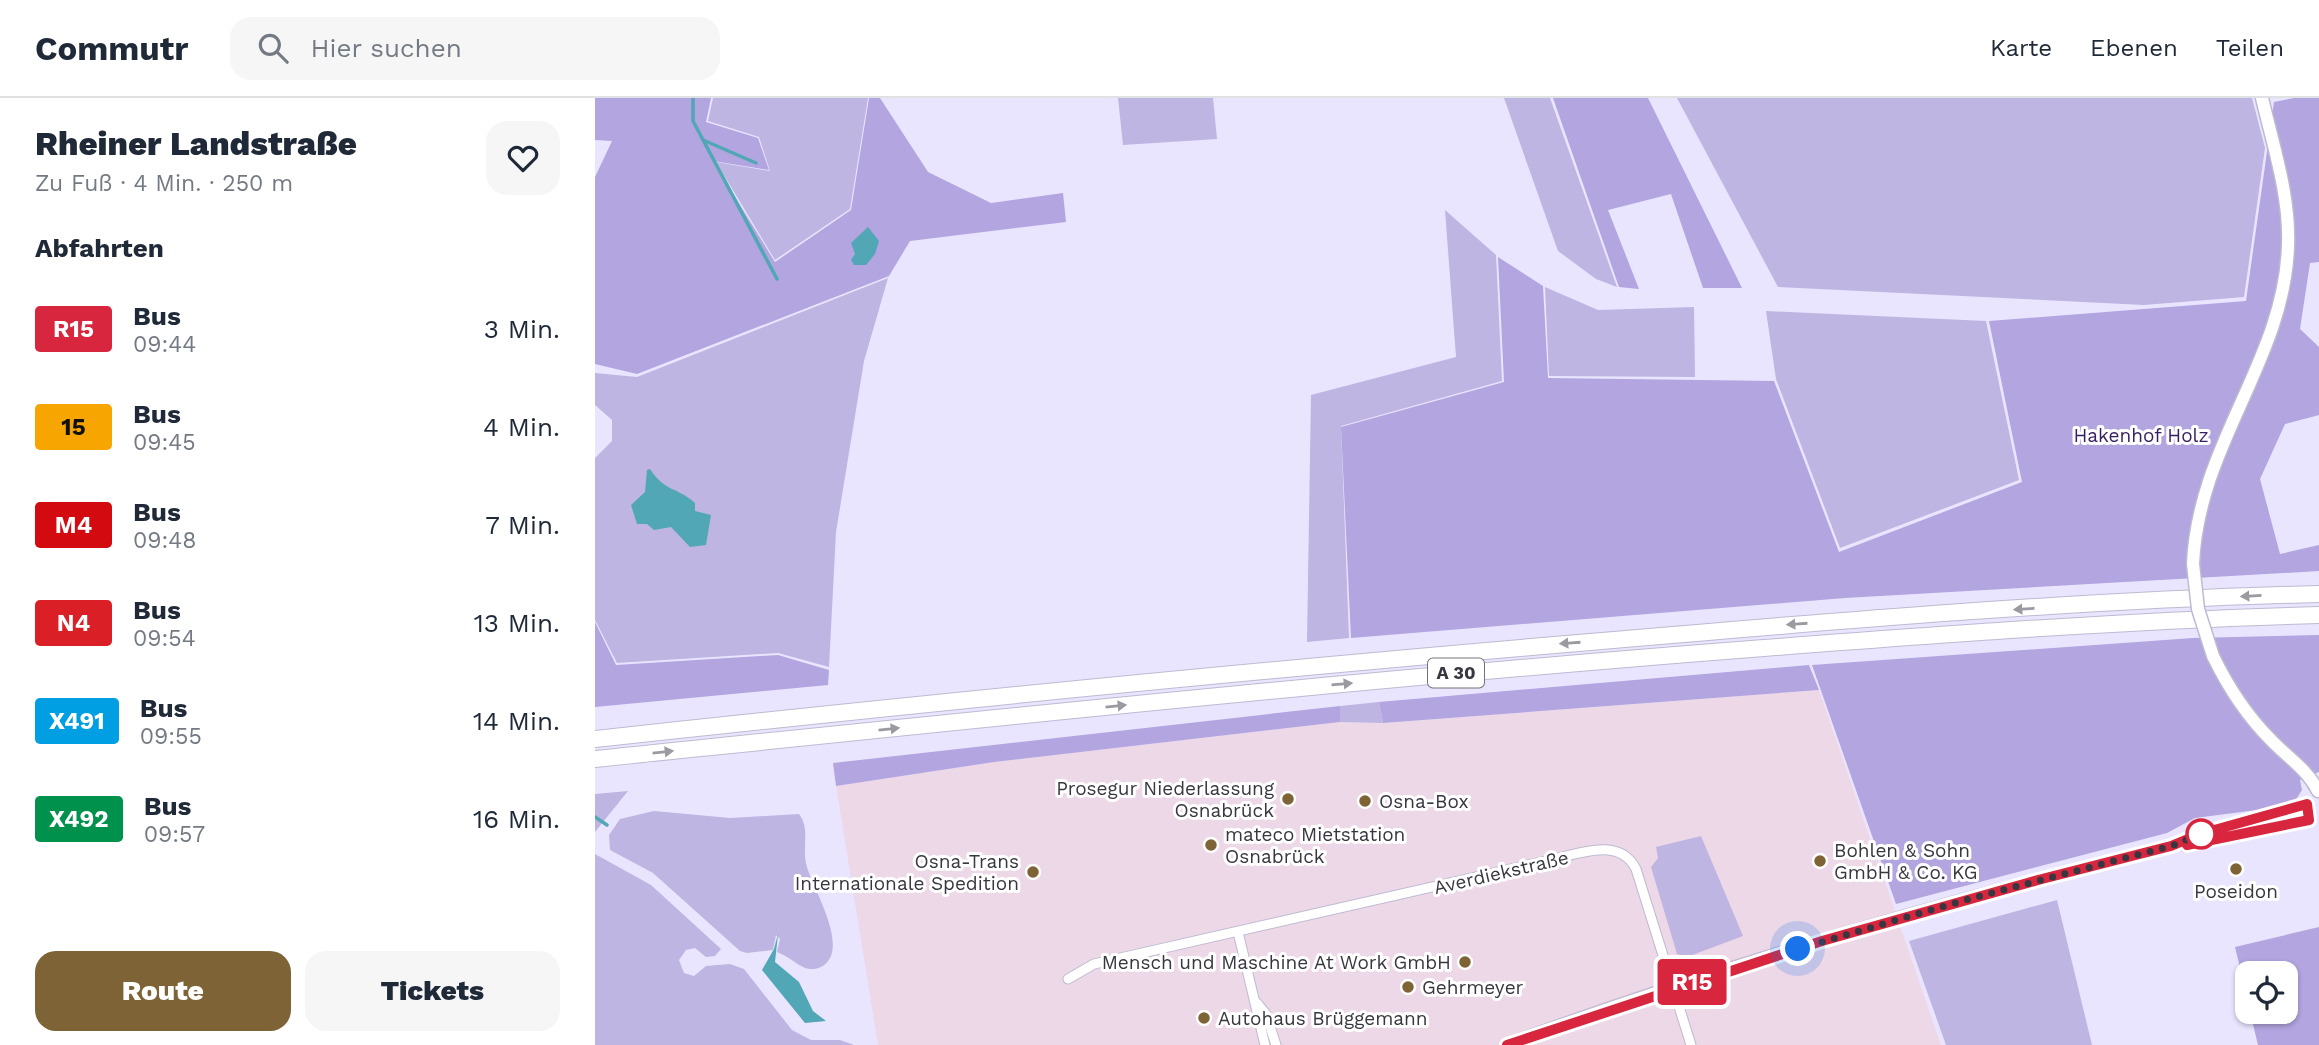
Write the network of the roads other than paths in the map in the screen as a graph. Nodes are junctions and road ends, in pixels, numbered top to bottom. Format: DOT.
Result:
graph roads {
  1 [pos="2262,98"];
  2 [pos="2319,594"];
  3 [pos="2319,615"];
  4 [pos="595,739"];
  5 [pos="595,759"];
  6 [pos="2318,791"];
  7 [pos="2307,804"];
  8 [pos="2314,824"];
  9 [pos="2171,846"];
  10 [pos="1238,932"];
  11 [pos="1068,979"];
  12 [pos="1674,988"];
  13 [pos="1257,1003"];
  14 [pos="1265,1045"];
  15 [pos="1276,1045"];
  16 [pos="1507,1045"];
  17 [pos="1691,1045"];
  1 -- 6 [label="street, bridge"];
  2 -- 4 [label="highway, A 30, one-way"];
  5 -- 3 [label="highway, A 30, one-way"];
  6 -- 7 [label="street"];
  7 -- 8 [label="street"];
  7 -- 9 [label="street"];
  8 -- 9 [label="street"];
  9 -- 12 [label="street"];
  10 -- 11 [label="street, Averdiekstraße"];
  10 -- 12 [label="street, Averdiekstraße"];
  10 -- 13 [label="street"];
  12 -- 16 [label="street"];
  12 -- 17 [label="street"];
  13 -- 14 [label="street"];
  13 -- 15 [label="street"];
}
